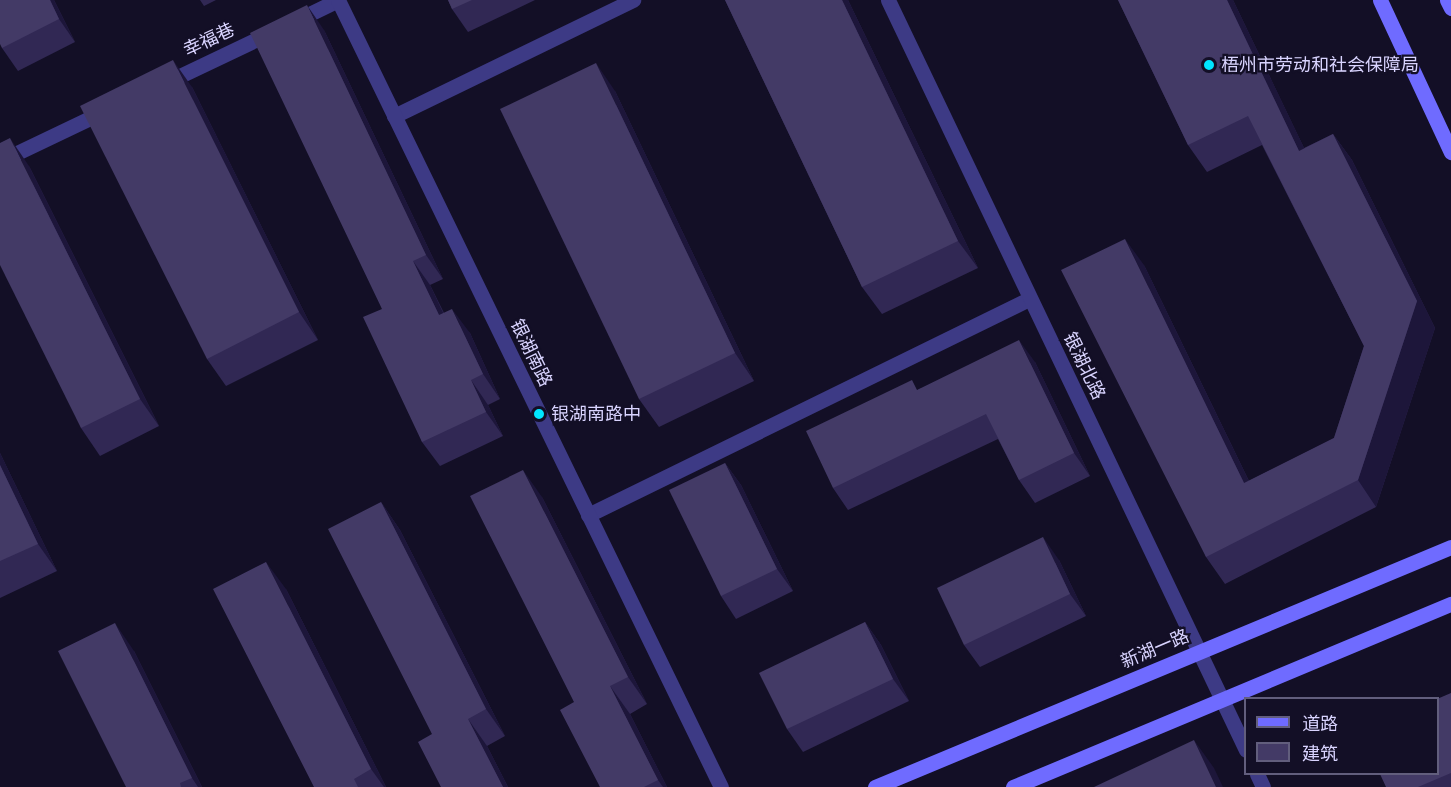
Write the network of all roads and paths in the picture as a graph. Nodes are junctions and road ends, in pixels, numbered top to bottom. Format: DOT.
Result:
graph roads {
  1 [pos="338,0"];
  2 [pos="633,0"];
  3 [pos="888,0"];
  4 [pos="1380,0"];
  5 [pos="1447,0"];
  6 [pos="1451,8"];
  7 [pos="148,91"];
  8 [pos="116,106"];
  9 [pos="394,116"];
  10 [pos="1451,152"];
  11 [pos="0,161"];
  12 [pos="1030,298"];
  13 [pos="588,515"];
  14 [pos="1449,546"];
  15 [pos="1451,604"];
  16 [pos="1199,652"];
  17 [pos="1222,700"];
  18 [pos="1244,748"];
  19 [pos="721,787"];
  20 [pos="875,787"];
  21 [pos="1013,787"];
  1 -- 7 [label="street, 幸福巷"];
  1 -- 9 [label="street, 银湖南路"];
  2 -- 9 [label="street"];
  3 -- 12 [label="street, 银湖北路"];
  4 -- 10 [label="street"];
  5 -- 6 [label="street"];
  8 -- 11 [label="street"];
  9 -- 13 [label="street, 银湖南路"];
  12 -- 13 [label="street"];
  12 -- 16 [label="street, 银湖北路"];
  13 -- 19 [label="street, 银湖南路"];
  14 -- 16 [label="street, 新湖一路"];
  15 -- 17 [label="street"];
  16 -- 17 [label="street, 银湖北路"];
  16 -- 20 [label="street, 新湖一路"];
  17 -- 18 [label="street, 银湖北路"];
  17 -- 21 [label="street"];
}
